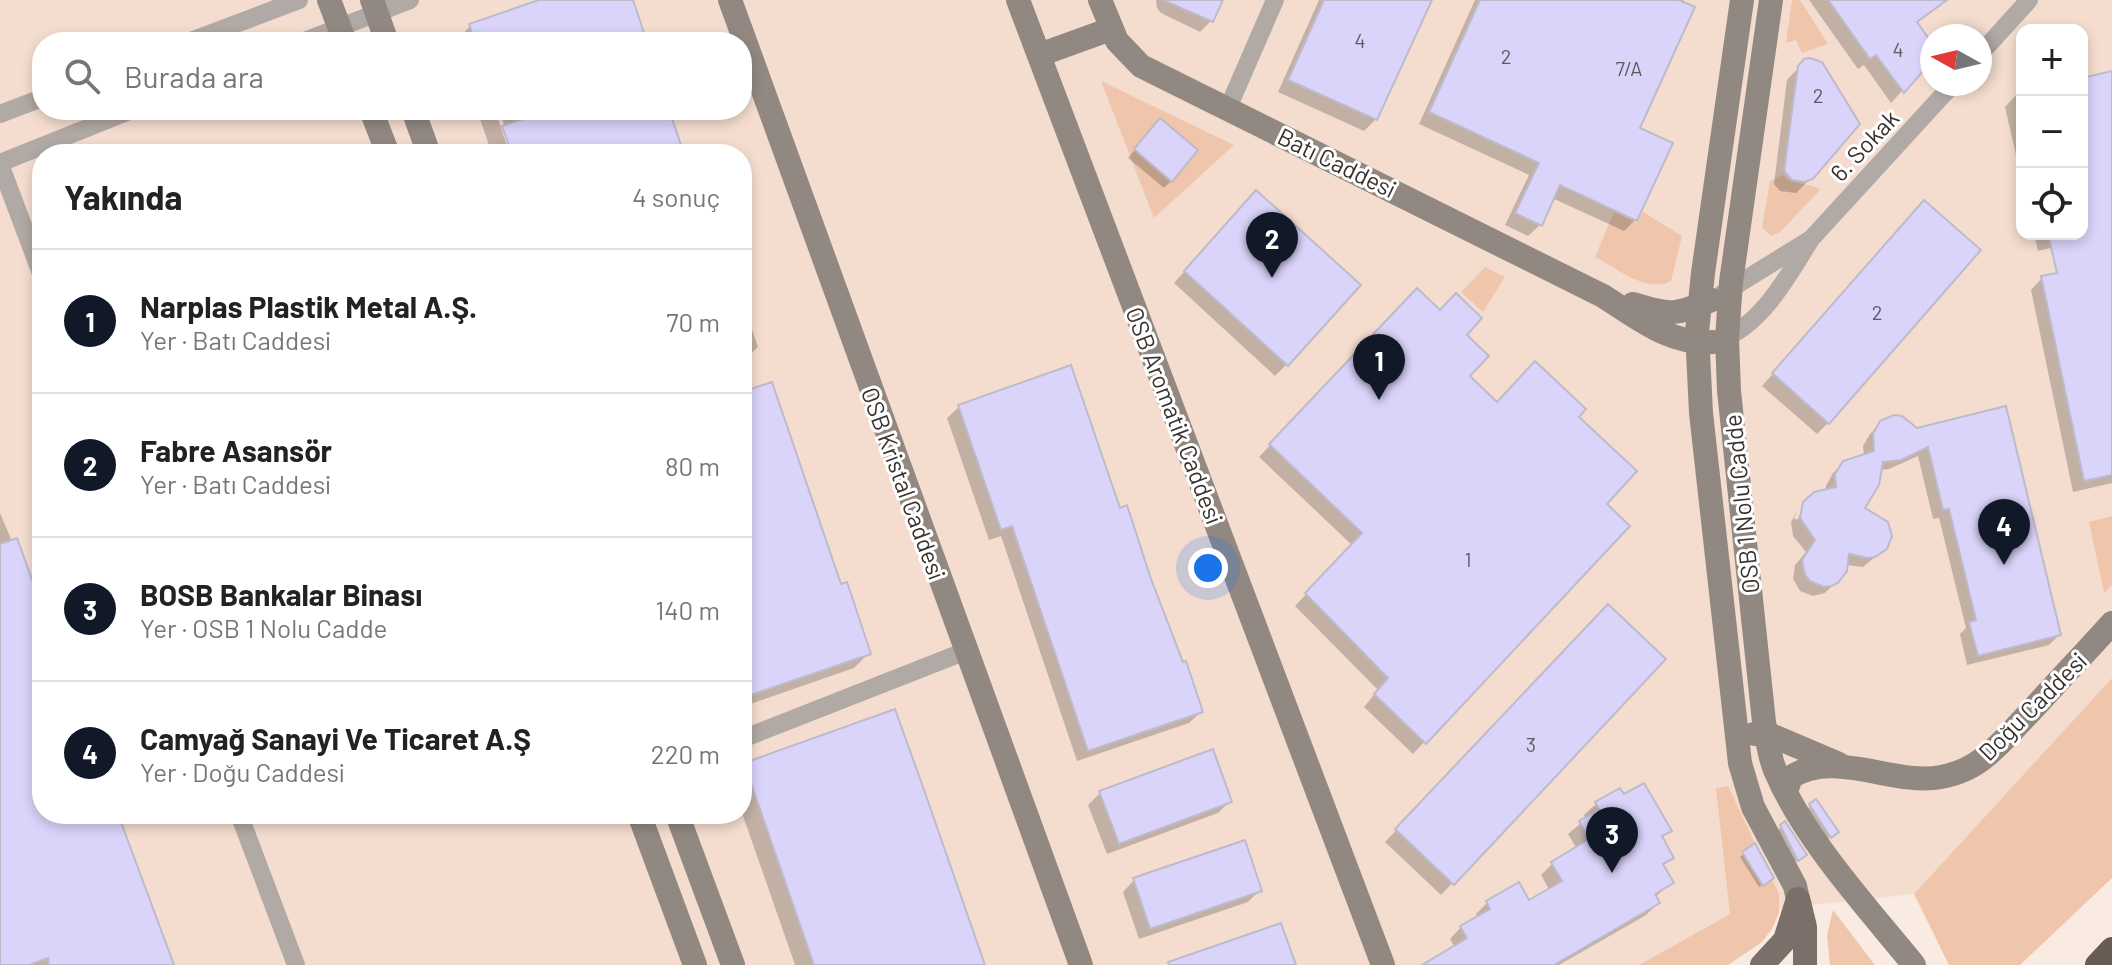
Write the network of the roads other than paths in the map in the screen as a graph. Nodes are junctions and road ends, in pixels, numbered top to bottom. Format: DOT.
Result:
graph roads {
  1 [pos="299,0"];
  2 [pos="329,0"];
  3 [pos="410,0"];
  4 [pos="730,0"];
  5 [pos="1018,0"];
  6 [pos="1100,0"];
  7 [pos="1275,0"];
  8 [pos="1742,0"];
  9 [pos="1771,0"];
  10 [pos="2029,0"];
  11 [pos="374,6"];
  12 [pos="1111,29"];
  13 [pos="214,32"];
  14 [pos="341,32"];
  15 [pos="344,32"];
  16 [pos="383,32"];
  17 [pos="742,32"];
  18 [pos="1992,41"];
  19 [pos="1039,55"];
  20 [pos="752,61"];
  21 [pos="1942,96"];
  22 [pos="32,102"];
  23 [pos="1228,108"];
  24 [pos="0,114"];
  25 [pos="107,120"];
  26 [pos="375,120"];
  27 [pos="417,120"];
  28 [pos="47,144"];
  29 [pos="384,144"];
  30 [pos="425,144"];
  31 [pos="32,150"];
  32 [pos="0,163"];
  33 [pos="1811,239"];
  34 [pos="32,249"];
  35 [pos="1603,296"];
  36 [pos="1714,298"];
  37 [pos="1713,341"];
  38 [pos="2112,623"];
  39 [pos="966,651"];
  40 [pos="1766,733"];
  41 [pos="752,735"];
  42 [pos="1738,749"];
  43 [pos="1849,768"];
  44 [pos="1786,792"];
  45 [pos="243,824"];
  46 [pos="643,824"];
  47 [pos="681,824"];
  48 [pos="1798,899"];
  49 [pos="2112,949"];
  50 [pos="296,965"];
  51 [pos="695,965"];
  52 [pos="733,965"];
  53 [pos="1081,965"];
  54 [pos="1383,965"];
  55 [pos="1762,965"];
  56 [pos="1805,965"];
  57 [pos="1914,965"];
  58 [pos="2097,965"];
  1 -- 13 [label="street"];
  2 -- 14 [label="street"];
  3 -- 11 [label="street"];
  4 -- 17 [label="street, OSB Kristal Caddesi"];
  5 -- 19 [label="street, OSB Aromatik Caddesi"];
  6 -- 12 [label="street, Batı Caddesi"];
  7 -- 23 [label="street"];
  8 -- 36 [label="street, OSB 1 Nolu Cadde"];
  9 -- 36 [label="street, OSB 1 Nolu Cadde"];
  10 -- 18 [label="street"];
  11 -- 15 [label="street"];
  11 -- 16 [label="street"];
  12 -- 19 [label="street"];
  12 -- 23 [label="street, Batı Caddesi"];
  19 -- 54 [label="street, OSB Aromatik Caddesi"];
  20 -- 39 [label="street, OSB Kristal Caddesi"];
  21 -- 33 [label="street, 6. Sokak"];
  22 -- 24 [label="street"];
  23 -- 35 [label="street, Batı Caddesi"];
  25 -- 28 [label="street"];
  26 -- 29 [label="street"];
  27 -- 30 [label="street"];
  31 -- 32 [label="street"];
  32 -- 34 [label="street"];
  33 -- 36 [label="street, 6. Sokak"];
  33 -- 37 [label="street, 6. Sokak"];
  35 -- 36 [label="street, Batı Caddesi"];
  35 -- 37 [label="street, Batı Caddesi"];
  36 -- 37 [label="street, OSB 1 Nolu Cadde"];
  36 -- 37 [label="street, OSB 1 Nolu Cadde"];
  37 -- 40 [label="street, OSB 1 Nolu Cadde"];
  37 -- 42 [label="street, OSB 1 Nolu Cadde"];
  38 -- 43 [label="street, Doğu Caddesi"];
  39 -- 41 [label="street"];
  39 -- 53 [label="street, OSB Kristal Caddesi"];
  40 -- 42 [label="street"];
  40 -- 43 [label="street, Doğu Caddesi"];
  40 -- 44 [label="street, OSB 1 Nolu Cadde"];
  42 -- 48 [label="street, OSB 1 Nolu Cadde"];
  43 -- 44 [label="street, Doğu Caddesi"];
  44 -- 57 [label="street, OSB 1 Nolu Cadde"];
  45 -- 50 [label="street"];
  46 -- 51 [label="street"];
  47 -- 52 [label="street"];
  48 -- 55 [label="main road"];
  48 -- 56 [label="main road, OSB 1 Nolu Cadde"];
  49 -- 58 [label="highway"];
}
